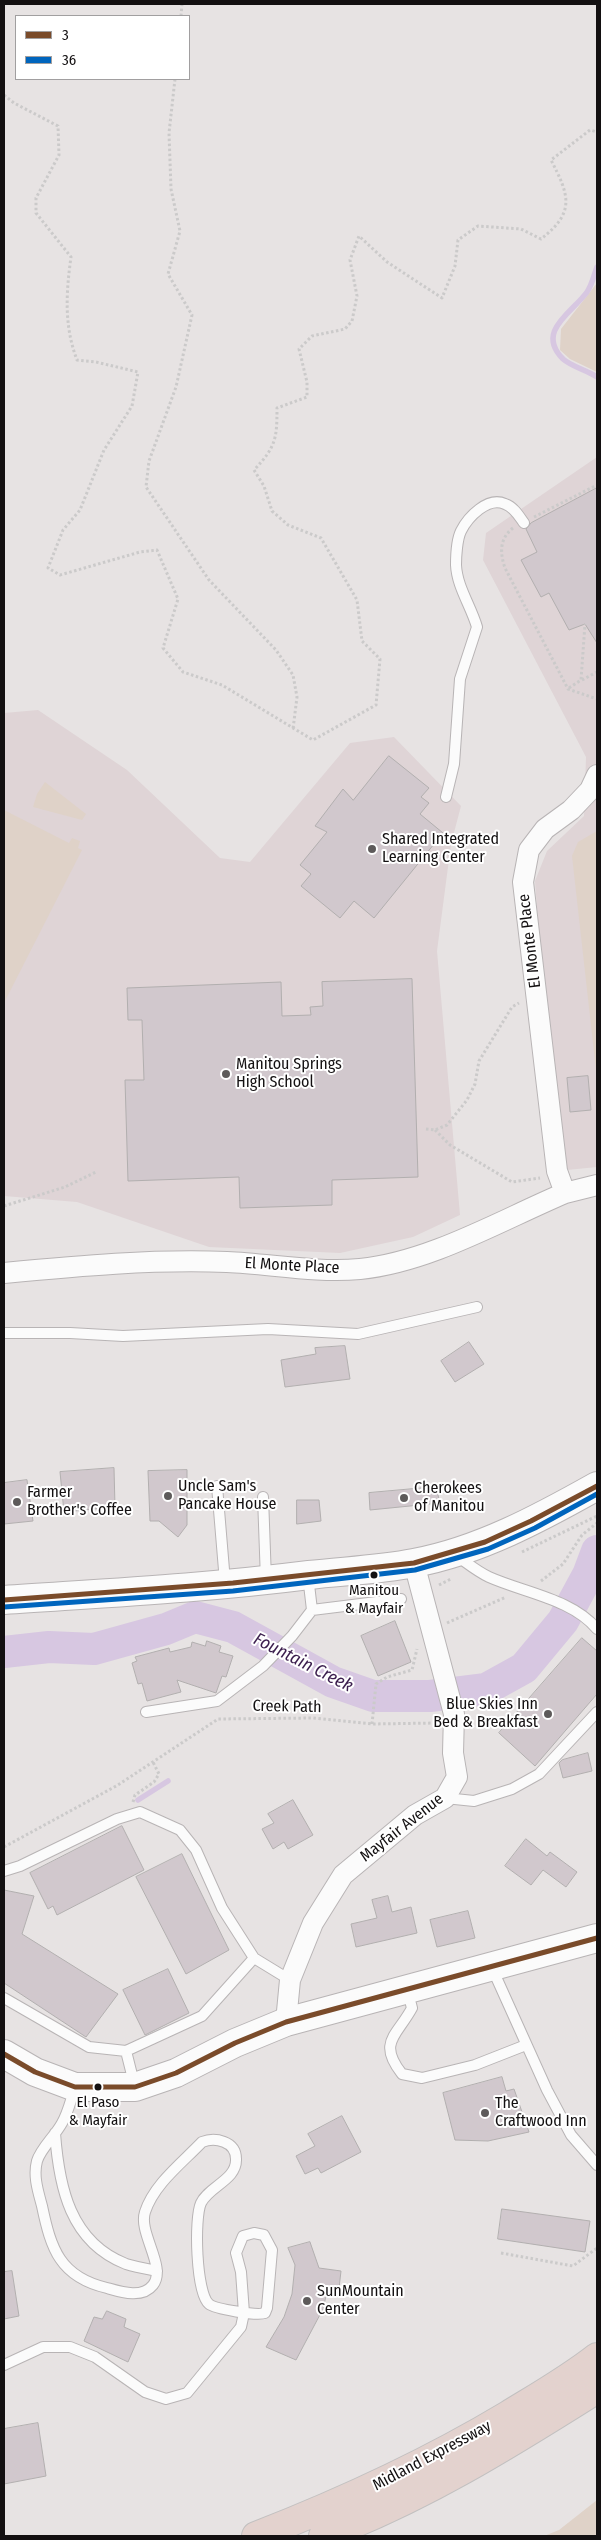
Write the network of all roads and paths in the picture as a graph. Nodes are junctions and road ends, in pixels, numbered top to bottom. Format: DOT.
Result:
graph roads {
  1 [pos="175,80"];
  2 [pos="4,95"];
  3 [pos="597,132"];
  4 [pos="597,485"];
  5 [pos="524,523"];
  6 [pos="585,624"];
  7 [pos="597,672"];
  8 [pos="582,680"];
  9 [pos="568,689"];
  10 [pos="597,699"];
  11 [pos="293,728"];
  12 [pos="597,775"];
  13 [pos="446,797"];
  14 [pos="536,993"];
  15 [pos="426,1129"];
  16 [pos="436,1130"];
  17 [pos="96,1172"];
  18 [pos="537,1179"];
  19 [pos="597,1185"];
  20 [pos="565,1193"];
  21 [pos="4,1206"];
  22 [pos="4,1273"];
  23 [pos="477,1307"];
  24 [pos="4,1333"];
  25 [pos="217,1486"];
  26 [pos="597,1486"];
  27 [pos="263,1497"];
  28 [pos="452,1552"];
  29 [pos="414,1563"];
  30 [pos="308,1576"];
  31 [pos="266,1581"];
  32 [pos="439,1584"];
  33 [pos="225,1586"];
  34 [pos="441,1593"];
  35 [pos="401,1599"];
  36 [pos="4,1600"];
  37 [pos="312,1610"];
  38 [pos="597,1614"];
  39 [pos="586,1616"];
  40 [pos="446,1621"];
  41 [pos="597,1629"];
  42 [pos="448,1630"];
  43 [pos="419,1643"];
  44 [pos="146,1712"];
  45 [pos="597,1712"];
  46 [pos="450,1719"];
  47 [pos="372,1724"];
  48 [pos="153,1762"];
  49 [pos="445,1798"];
  50 [pos="130,1814"];
  51 [pos="4,1847"];
  52 [pos="4,1871"];
  53 [pos="597,1938"];
  54 [pos="254,1958"];
  55 [pos="490,1965"];
  56 [pos="290,1980"];
  57 [pos="407,1988"];
  58 [pos="4,1998"];
  59 [pos="286,2022"];
  60 [pos="526,2044"];
  61 [pos="126,2051"];
  62 [pos="4,2054"];
  63 [pos="76,2087"];
  64 [pos="135,2087"];
  65 [pos="55,2133"];
  66 [pos="597,2165"];
  67 [pos="597,2248"];
  68 [pos="500,2253"];
  69 [pos="157,2271"];
  70 [pos="244,2313"];
  71 [pos="597,2357"];
  72 [pos="4,2365"];
  73 [pos="597,2389"];
  74 [pos="256,2536"];
  75 [pos="323,2536"];
  1 -- 11 [label="path"];
  2 -- 11 [label="path"];
  3 -- 11 [label="path"];
  4 -- 5 [label="path"];
  5 -- 9 [label="path"];
  5 -- 13 [label="lane"];
  6 -- 8 [label="path"];
  7 -- 8 [label="path"];
  8 -- 9 [label="path"];
  9 -- 10 [label="path"];
  12 -- 14 [label="street, El Monte Place"];
  14 -- 16 [label="path"];
  14 -- 20 [label="street, El Monte Place"];
  15 -- 16 [label="path"];
  16 -- 18 [label="path"];
  17 -- 21 [label="path"];
  19 -- 20 [label="street, El Monte Place"];
  20 -- 22 [label="street, El Monte Place"];
  23 -- 24 [label="lane"];
  25 -- 33 [label="lane"];
  26 -- 28 [label="street"];
  27 -- 31 [label="lane"];
  28 -- 29 [label="street"];
  28 -- 39 [label="lane"];
  29 -- 30 [label="street"];
  29 -- 46 [label="street, Mayfair Avenue"];
  30 -- 31 [label="street"];
  30 -- 37 [label="lane"];
  31 -- 33 [label="street"];
  32 -- 34 [label="path"];
  33 -- 36 [label="street"];
  35 -- 37 [label="lane"];
  37 -- 44 [label="lane"];
  38 -- 39 [label="lane"];
  39 -- 41 [label="lane"];
  40 -- 42 [label="path"];
  43 -- 47 [label="path"];
  45 -- 49 [label="lane"];
  46 -- 47 [label="path, Creek Path"];
  46 -- 49 [label="street, Mayfair Avenue"];
  47 -- 48 [label="path, Creek Path"];
  48 -- 50 [label="path"];
  48 -- 51 [label="path, Creek Path"];
  49 -- 56 [label="street, Mayfair Avenue"];
  50 -- 52 [label="lane"];
  50 -- 54 [label="lane"];
  53 -- 55 [label="street"];
  54 -- 56 [label="lane"];
  54 -- 61 [label="lane"];
  55 -- 57 [label="street"];
  55 -- 60 [label="lane"];
  56 -- 59 [label="street, Mayfair Avenue"];
  57 -- 59 [label="street"];
  57 -- 60 [label="lane"];
  58 -- 61 [label="lane"];
  59 -- 64 [label="street"];
  60 -- 66 [label="lane"];
  61 -- 64 [label="lane"];
  62 -- 63 [label="street"];
  63 -- 64 [label="street"];
  63 -- 65 [label="lane"];
  65 -- 69 [label="lane"];
  65 -- 69 [label="lane"];
  67 -- 68 [label="path"];
  69 -- 70 [label="lane"];
  70 -- 70 [label="lane"];
  70 -- 72 [label="lane"];
  71 -- 74 [label="highway, Midland Expressway"];
  73 -- 75 [label="highway, Midland Expressway"];
}
